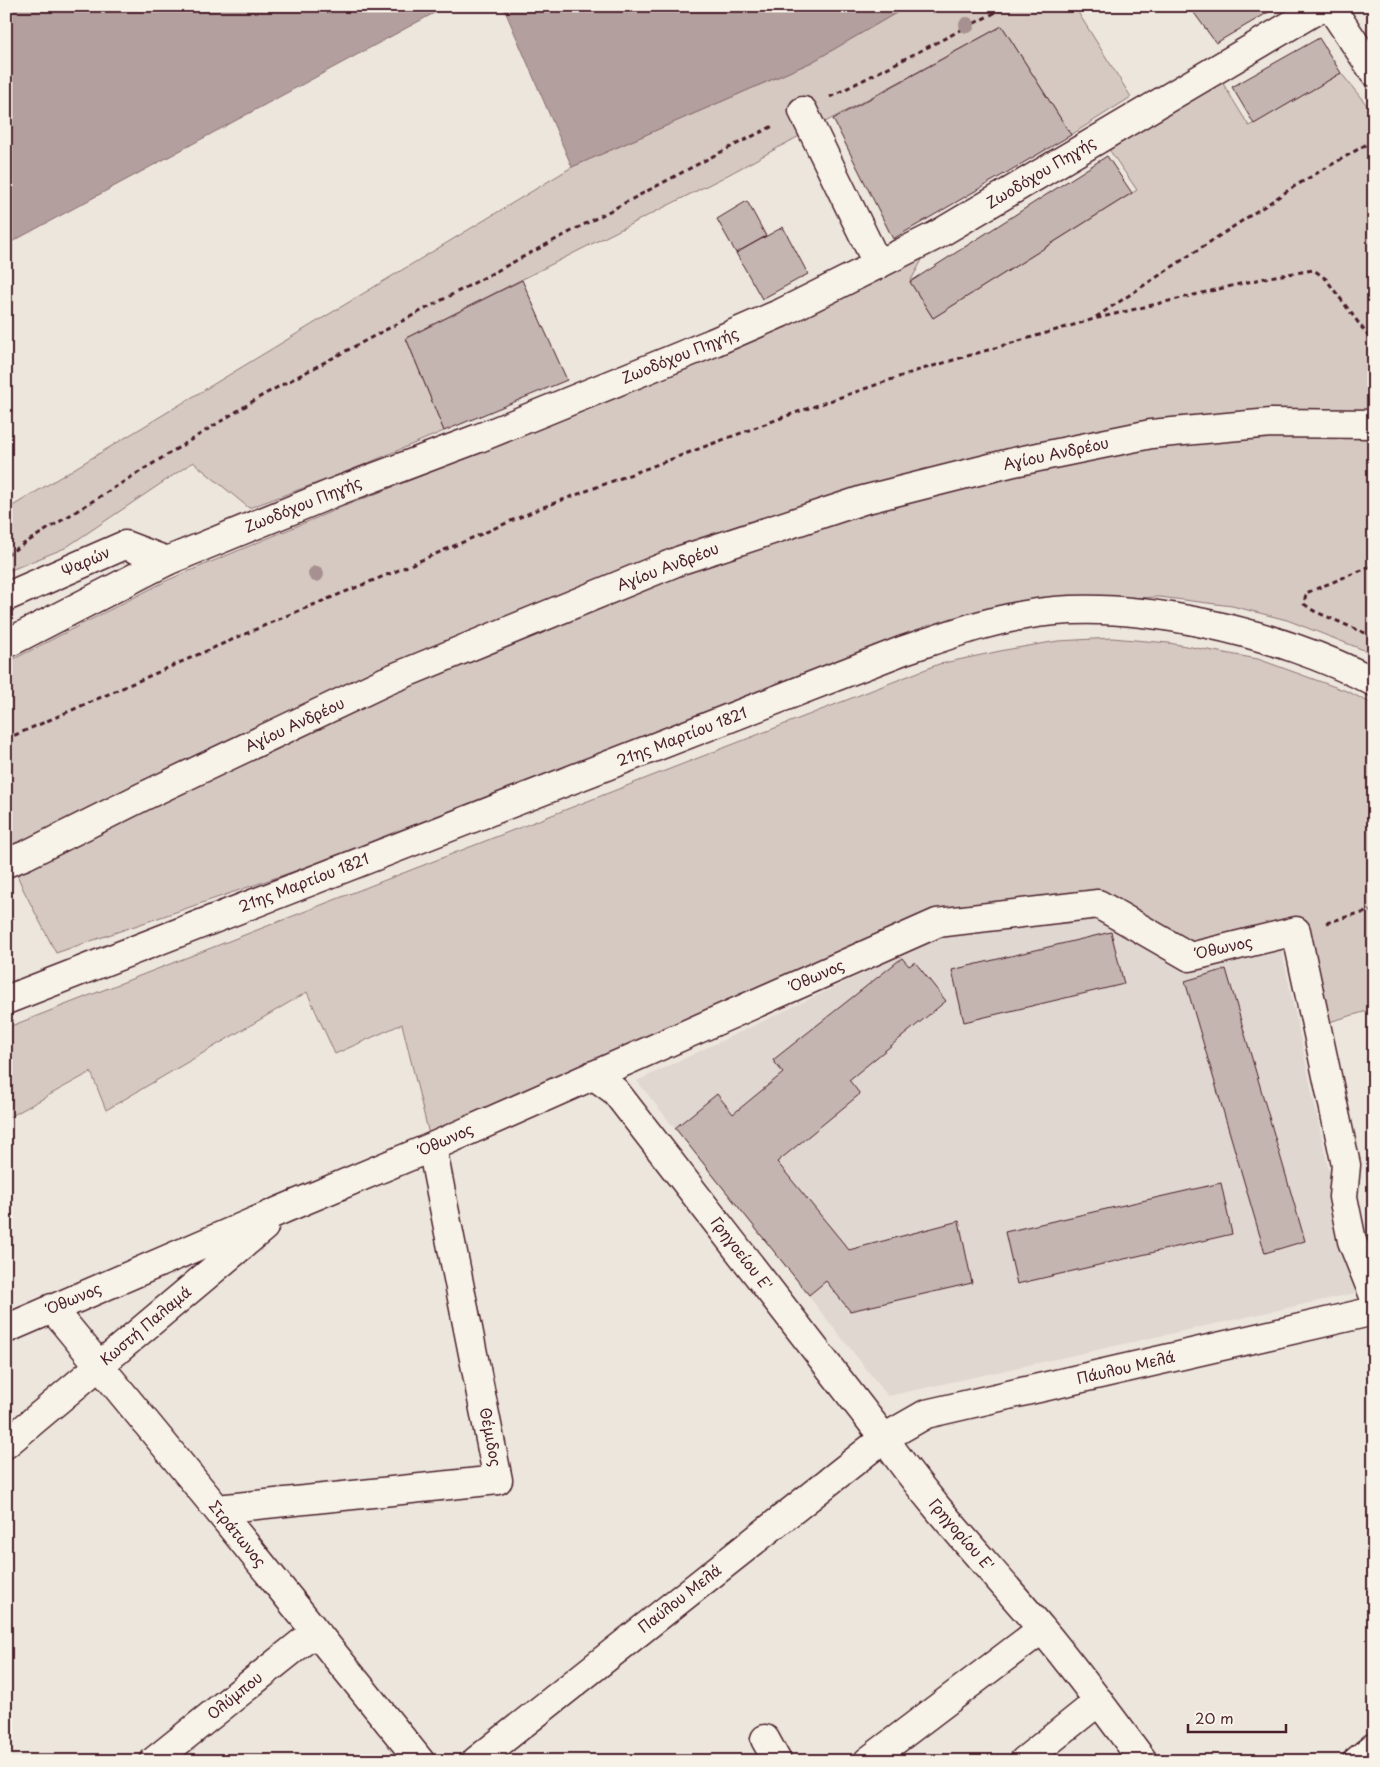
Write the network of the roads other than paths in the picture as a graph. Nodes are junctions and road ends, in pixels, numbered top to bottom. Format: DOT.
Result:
graph roads {
  1 [pos="1323,6"];
  2 [pos="1330,6"];
  3 [pos="1374,72"];
  4 [pos="803,111"];
  5 [pos="878,265"];
  6 [pos="1374,424"];
  7 [pos="167,561"];
  8 [pos="6,597"];
  9 [pos="6,644"];
  10 [pos="1374,682"];
  11 [pos="6,863"];
  12 [pos="6,1000"];
  13 [pos="594,1075"];
  14 [pos="432,1147"];
  15 [pos="286,1208"];
  16 [pos="1374,1296"];
  17 [pos="52,1308"];
  18 [pos="1374,1311"];
  19 [pos="6,1329"];
  20 [pos="99,1366"];
  21 [pos="884,1438"];
  22 [pos="6,1444"];
  23 [pos="217,1509"];
  24 [pos="1042,1629"];
  25 [pos="316,1632"];
  26 [pos="1099,1701"];
  27 [pos="1374,1747"];
  28 [pos="154,1761"];
  29 [pos="420,1761"];
  30 [pos="476,1761"];
  31 [pos="868,1761"];
  32 [pos="1024,1761"];
  33 [pos="1143,1761"];
  34 [pos="1357,1761"];
  1 -- 5 [label="street, Ζωοδόχου Πηγής"];
  2 -- 3 [label="street"];
  4 -- 5 [label="street"];
  5 -- 7 [label="street, Ζωοδόχου Πηγής"];
  6 -- 11 [label="street, Αγίου Ανδρέου"];
  7 -- 8 [label="street, Ψαρών"];
  7 -- 9 [label="street, Ζωοδόχου Πηγής"];
  10 -- 12 [label="street, 21ης Μαρτίου 1821"];
  13 -- 14 [label="street, Όθωνος"];
  13 -- 16 [label="street, Όθωνος"];
  13 -- 21 [label="street, Γρηγοείου Ε'"];
  14 -- 15 [label="street, Όθωνος"];
  14 -- 23 [label="street, Θέμιδος"];
  15 -- 17 [label="street, Όθωνος"];
  15 -- 20 [label="street, Κωστή Παλαμά"];
  17 -- 19 [label="street, Όθωνος"];
  17 -- 20 [label="street, Στράτωνος"];
  18 -- 21 [label="street, Πάυλου Μελά"];
  20 -- 22 [label="street, Κωστή Παλαμά"];
  20 -- 23 [label="street, Στράτωνος"];
  21 -- 24 [label="street, Γρηγορίου Ε'"];
  21 -- 30 [label="street, Παύλου Μελά"];
  23 -- 25 [label="street, Στράτωνος"];
  24 -- 26 [label="street, Γρηγορίου Ε'"];
  24 -- 31 [label="street"];
  25 -- 28 [label="street, Ολύμπου"];
  25 -- 29 [label="street, Στράτωνος"];
  26 -- 32 [label="street"];
  26 -- 33 [label="street, Γρηγορίου Ε'"];
  27 -- 34 [label="street"];
}
